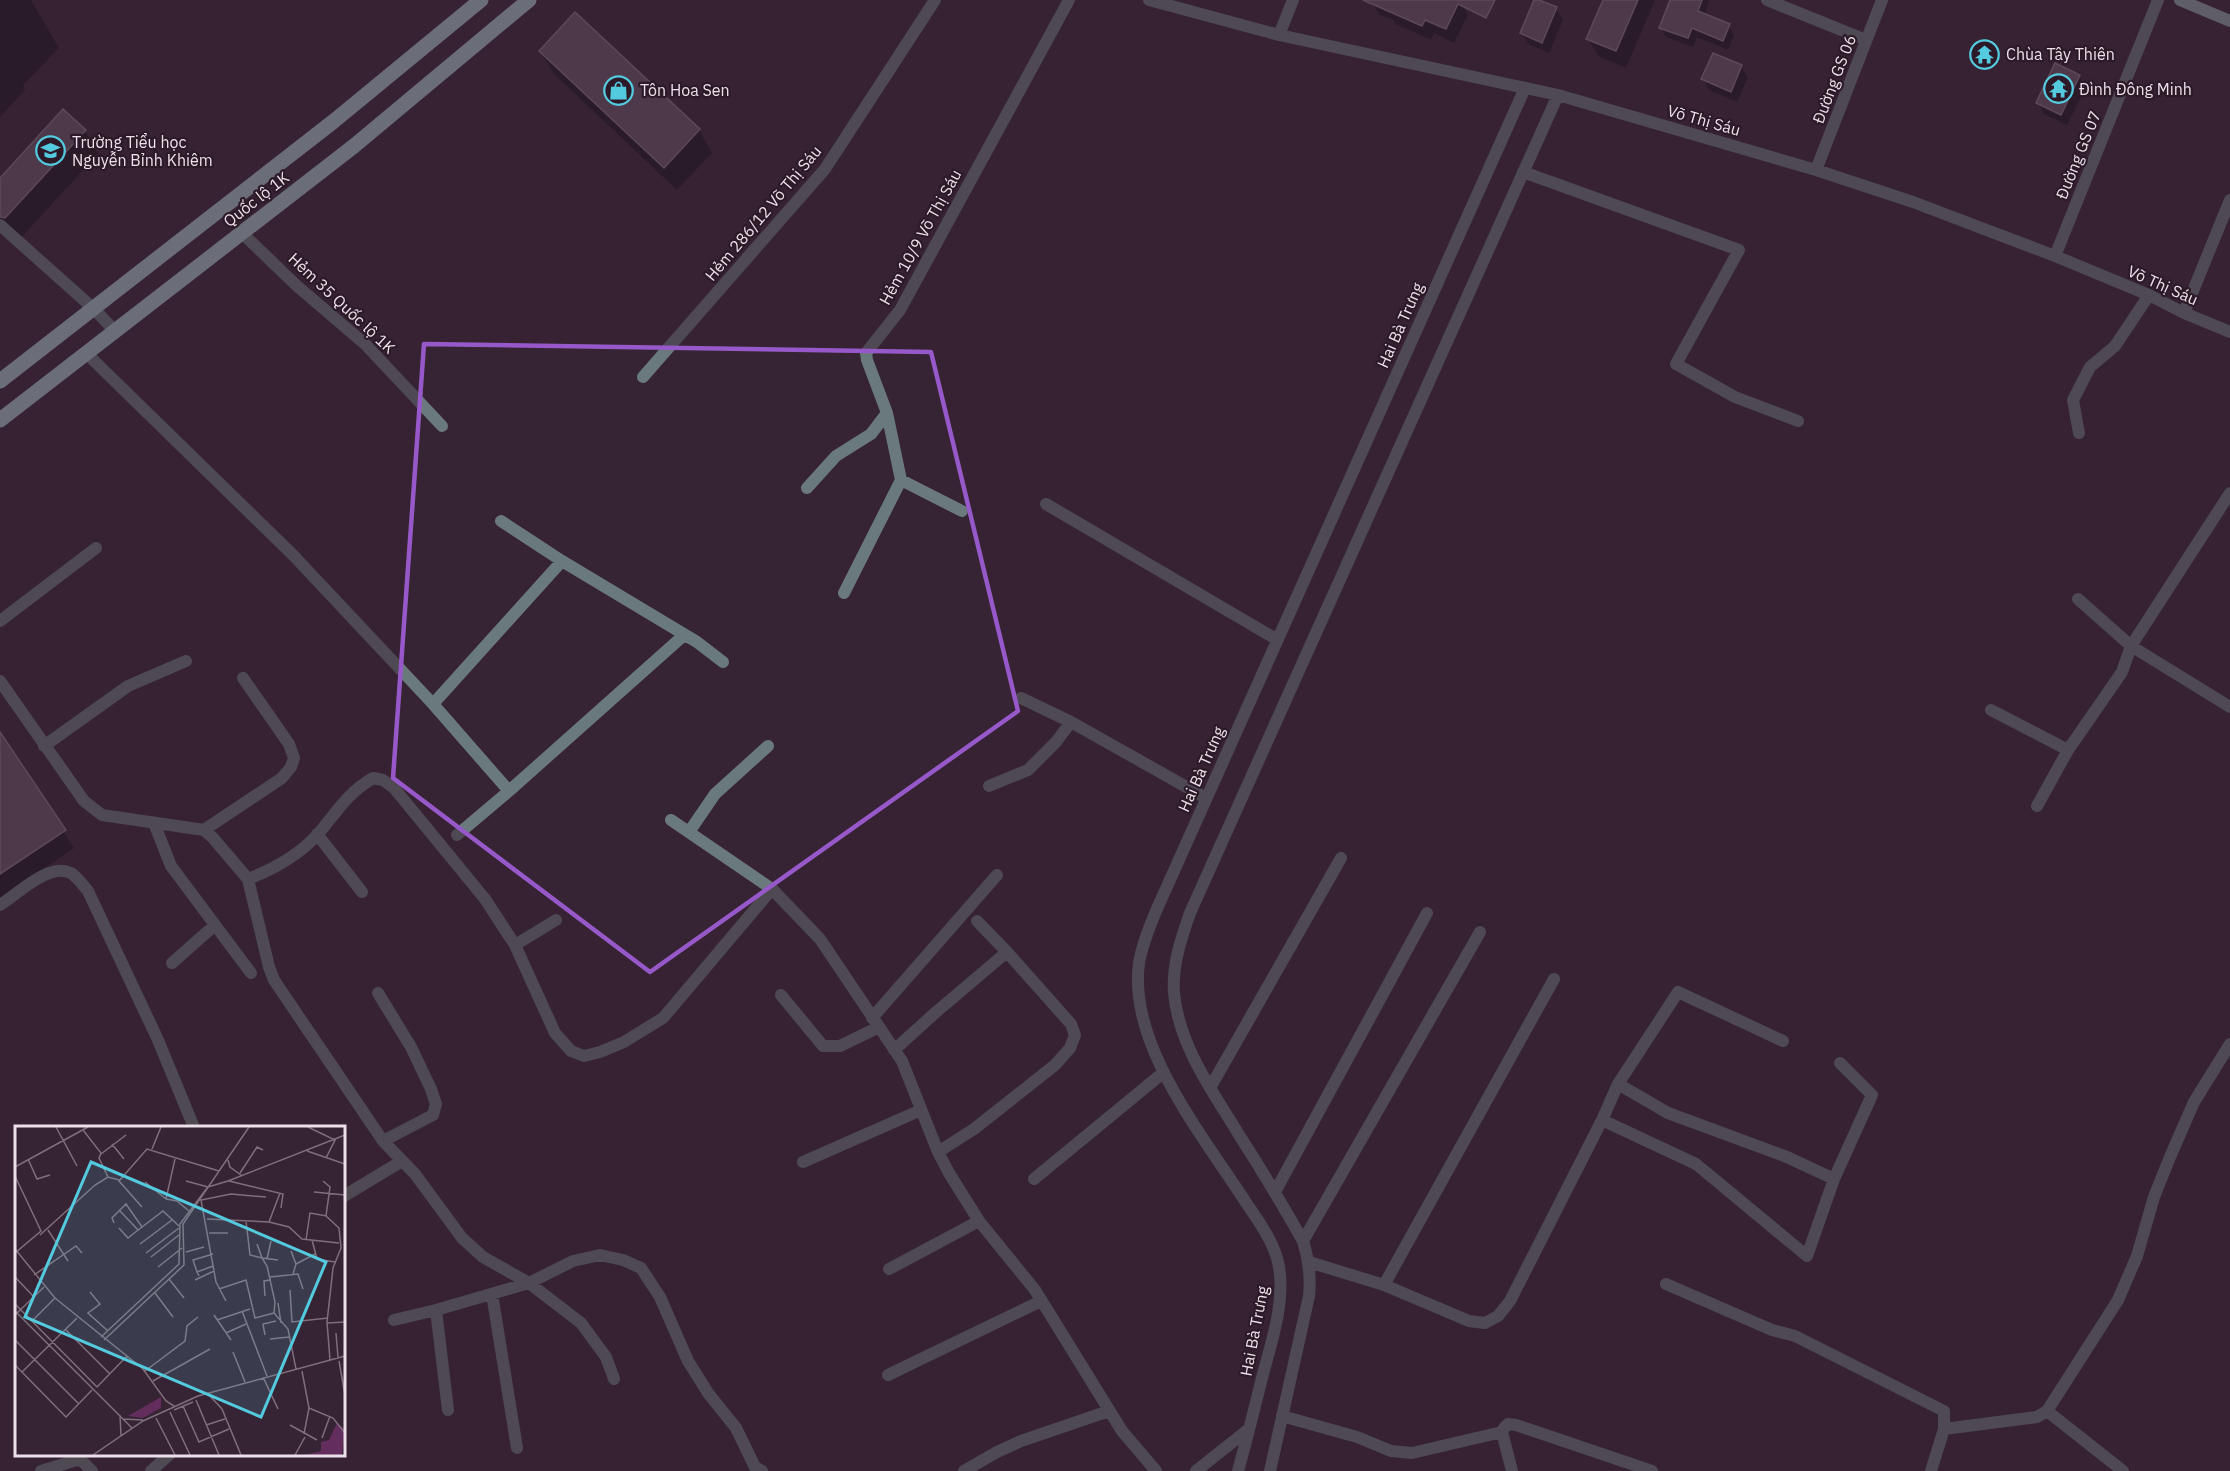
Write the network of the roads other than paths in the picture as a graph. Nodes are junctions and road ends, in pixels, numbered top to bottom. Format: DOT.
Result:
graph roads {
  1 [pos="529,0"];
  2 [pos="934,0"];
  3 [pos="1069,0"];
  4 [pos="1149,0"];
  5 [pos="1293,0"];
  6 [pos="1767,0"];
  7 [pos="1882,0"];
  8 [pos="2158,0"];
  9 [pos="2180,0"];
  10 [pos="479,1"];
  11 [pos="2230,21"];
  12 [pos="1279,35"];
  13 [pos="1866,40"];
  14 [pos="1525,88"];
  15 [pos="1558,95"];
  16 [pos="1816,170"];
  17 [pos="1523,172"];
  18 [pos="2230,200"];
  19 [pos="0,225"];
  20 [pos="243,232"];
  21 [pos="2055,256"];
  22 [pos="2150,295"];
  23 [pos="94,309"];
  24 [pos="2184,313"];
  25 [pos="116,332"];
  26 [pos="2230,332"];
  27 [pos="87,354"];
  28 [pos="643,377"];
  29 [pos="0,381"];
  30 [pos="886,413"];
  31 [pos="0,420"];
  32 [pos="1798,421"];
  33 [pos="442,426"];
  34 [pos="2079,433"];
  35 [pos="901,480"];
  36 [pos="807,488"];
  37 [pos="2230,493"];
  38 [pos="1046,504"];
  39 [pos="962,512"];
  40 [pos="501,521"];
  41 [pos="96,548"];
  42 [pos="562,561"];
  43 [pos="844,593"];
  44 [pos="2078,598"];
  45 [pos="0,621"];
  46 [pos="684,636"];
  47 [pos="1276,639"];
  48 [pos="2131,645"];
  49 [pos="186,661"];
  50 [pos="723,662"];
  51 [pos="243,678"];
  52 [pos="0,681"];
  53 [pos="1021,698"];
  54 [pos="433,704"];
  55 [pos="2230,707"];
  56 [pos="1991,710"];
  57 [pos="1071,722"];
  58 [pos="44,746"];
  59 [pos="768,746"];
  60 [pos="2068,750"];
  61 [pos="989,786"];
  62 [pos="509,791"];
  63 [pos="1206,798"];
  64 [pos="2037,806"];
  65 [pos="671,820"];
  66 [pos="154,823"];
  67 [pos="204,830"];
  68 [pos="689,832"];
  69 [pos="317,834"];
  70 [pos="457,835"];
  71 [pos="1341,858"];
  72 [pos="997,875"];
  73 [pos="248,879"];
  74 [pos="772,889"];
  75 [pos="362,892"];
  76 [pos="0,904"];
  77 [pos="1427,913"];
  78 [pos="556,920"];
  79 [pos="977,921"];
  80 [pos="215,925"];
  81 [pos="1480,932"];
  82 [pos="515,945"];
  83 [pos="1007,952"];
  84 [pos="172,963"];
  85 [pos="251,973"];
  86 [pos="1554,979"];
  87 [pos="378,993"];
  88 [pos="781,995"];
  89 [pos="876,1022"];
  90 [pos="1783,1041"];
  91 [pos="2230,1044"];
  92 [pos="894,1050"];
  93 [pos="1840,1063"];
  94 [pos="1164,1072"];
  95 [pos="1618,1084"];
  96 [pos="1210,1088"];
  97 [pos="921,1110"];
  98 [pos="1602,1120"];
  99 [pos="194,1125"];
  100 [pos="382,1141"];
  101 [pos="938,1152"];
  102 [pos="402,1161"];
  103 [pos="803,1162"];
  104 [pos="1034,1179"];
  105 [pos="1834,1179"];
  106 [pos="1275,1191"];
  107 [pos="345,1195"];
  108 [pos="979,1221"];
  109 [pos="1303,1241"];
  110 [pos="1309,1262"];
  111 [pos="890,1269"];
  112 [pos="529,1283"];
  113 [pos="1666,1284"];
  114 [pos="1384,1285"];
  115 [pos="492,1294"];
  116 [pos="1041,1300"];
  117 [pos="436,1310"];
  118 [pos="394,1320"];
  119 [pos="888,1375"];
  120 [pos="614,1379"];
  121 [pos="448,1410"];
  122 [pos="1109,1411"];
  123 [pos="2047,1412"];
  124 [pos="1282,1416"];
  125 [pos="1249,1429"];
  126 [pos="1944,1429"];
  127 [pos="1502,1432"];
  128 [pos="517,1448"];
  129 [pos="169,1456"];
  130 [pos="41,1471"];
  131 [pos="92,1471"];
  132 [pos="151,1471"];
  133 [pos="762,1471"];
  134 [pos="964,1471"];
  135 [pos="1156,1471"];
  136 [pos="1196,1471"];
  137 [pos="1238,1471"];
  138 [pos="1270,1471"];
  139 [pos="1512,1471"];
  140 [pos="1652,1471"];
  141 [pos="1931,1471"];
  142 [pos="2123,1471"];
  1 -- 20 [label="main road, Quốc lộ 1K"];
  2 -- 28 [label="street, Hẻm 286/12 Võ Thị Sáu"];
  3 -- 30 [label="street, Hẻm 10/9 Võ Thị Sáu"];
  4 -- 12 [label="street, Võ Thị Sáu"];
  5 -- 12 [label="street"];
  6 -- 13 [label="street"];
  7 -- 13 [label="street, Đường GS 06"];
  8 -- 21 [label="street, Đường GS 07"];
  9 -- 11 [label="street"];
  10 -- 23 [label="main road, Quốc lộ 1K"];
  12 -- 14 [label="street, Võ Thị Sáu"];
  13 -- 16 [label="street, Đường GS 06"];
  14 -- 15 [label="street, Võ Thị Sáu"];
  14 -- 47 [label="street, Hai Bà Trưng"];
  15 -- 16 [label="street, Võ Thị Sáu"];
  15 -- 17 [label="street"];
  16 -- 21 [label="street, Võ Thị Sáu"];
  17 -- 32 [label="street"];
  17 -- 96 [label="street"];
  18 -- 24 [label="street"];
  19 -- 23 [label="street"];
  20 -- 25 [label="main road, Quốc lộ 1K"];
  20 -- 33 [label="street, Hẻm 35 Quốc lộ 1K"];
  21 -- 22 [label="street, Võ Thị Sáu"];
  22 -- 24 [label="street, Võ Thị Sáu"];
  22 -- 34 [label="street"];
  23 -- 25 [label="street"];
  23 -- 29 [label="main road, Quốc lộ 1K"];
  24 -- 26 [label="street, Võ Thị Sáu"];
  25 -- 27 [label="main road, Quốc lộ 1K"];
  27 -- 31 [label="main road, Quốc lộ 1K"];
  27 -- 54 [label="street"];
  30 -- 35 [label="street, Hẻm 10/9 Võ Thị Sáu"];
  30 -- 36 [label="street"];
  35 -- 39 [label="street"];
  35 -- 43 [label="street"];
  37 -- 48 [label="street"];
  38 -- 47 [label="street"];
  40 -- 42 [label="street"];
  41 -- 45 [label="street"];
  42 -- 46 [label="street"];
  42 -- 54 [label="street"];
  44 -- 48 [label="street"];
  46 -- 50 [label="street"];
  46 -- 62 [label="street"];
  47 -- 63 [label="street, Hai Bà Trưng"];
  48 -- 55 [label="street"];
  48 -- 60 [label="street"];
  49 -- 58 [label="street"];
  51 -- 67 [label="street"];
  52 -- 58 [label="street"];
  53 -- 57 [label="street"];
  54 -- 62 [label="street"];
  56 -- 60 [label="street"];
  57 -- 61 [label="street"];
  57 -- 63 [label="street"];
  58 -- 66 [label="street"];
  59 -- 68 [label="street"];
  60 -- 64 [label="street"];
  62 -- 70 [label="street"];
  63 -- 94 [label="street, Hai Bà Trưng"];
  65 -- 68 [label="street"];
  66 -- 67 [label="street"];
  66 -- 80 [label="street"];
  67 -- 73 [label="street"];
  68 -- 74 [label="street"];
  69 -- 73 [label="street"];
  69 -- 75 [label="street"];
  69 -- 82 [label="street"];
  71 -- 96 [label="street"];
  72 -- 89 [label="street"];
  73 -- 100 [label="street"];
  74 -- 82 [label="street"];
  74 -- 89 [label="street"];
  76 -- 99 [label="street"];
  77 -- 106 [label="street"];
  78 -- 82 [label="street"];
  79 -- 83 [label="street"];
  80 -- 84 [label="street"];
  80 -- 85 [label="street"];
  81 -- 109 [label="street"];
  83 -- 92 [label="street"];
  83 -- 101 [label="street"];
  86 -- 114 [label="street"];
  87 -- 100 [label="street"];
  88 -- 89 [label="street"];
  89 -- 92 [label="street"];
  90 -- 95 [label="street"];
  91 -- 123 [label="street"];
  92 -- 97 [label="street"];
  93 -- 105 [label="street"];
  94 -- 104 [label="street"];
  94 -- 125 [label="street, Hai Bà Trưng"];
  95 -- 98 [label="street"];
  95 -- 105 [label="street"];
  96 -- 106 [label="street"];
  97 -- 101 [label="street"];
  97 -- 103 [label="street"];
  98 -- 105 [label="street"];
  98 -- 114 [label="street"];
  100 -- 102 [label="street"];
  101 -- 108 [label="street"];
  102 -- 107 [label="street"];
  102 -- 112 [label="street"];
  106 -- 109 [label="street"];
  108 -- 111 [label="street"];
  108 -- 116 [label="street"];
  109 -- 110 [label="street"];
  110 -- 114 [label="street"];
  110 -- 124 [label="street"];
  112 -- 115 [label="street"];
  112 -- 120 [label="street"];
  112 -- 133 [label="street"];
  113 -- 126 [label="street"];
  115 -- 117 [label="street"];
  115 -- 128 [label="street"];
  116 -- 119 [label="street"];
  116 -- 122 [label="street"];
  117 -- 118 [label="street"];
  117 -- 121 [label="street"];
  122 -- 134 [label="street"];
  122 -- 135 [label="street"];
  123 -- 126 [label="street"];
  123 -- 142 [label="street"];
  124 -- 127 [label="street"];
  124 -- 138 [label="street"];
  125 -- 136 [label="street"];
  125 -- 137 [label="street, Hai Bà Trưng"];
  126 -- 141 [label="street"];
  127 -- 139 [label="street"];
  127 -- 140 [label="street"];
  129 -- 132 [label="street"];
  130 -- 131 [label="street"];
}
